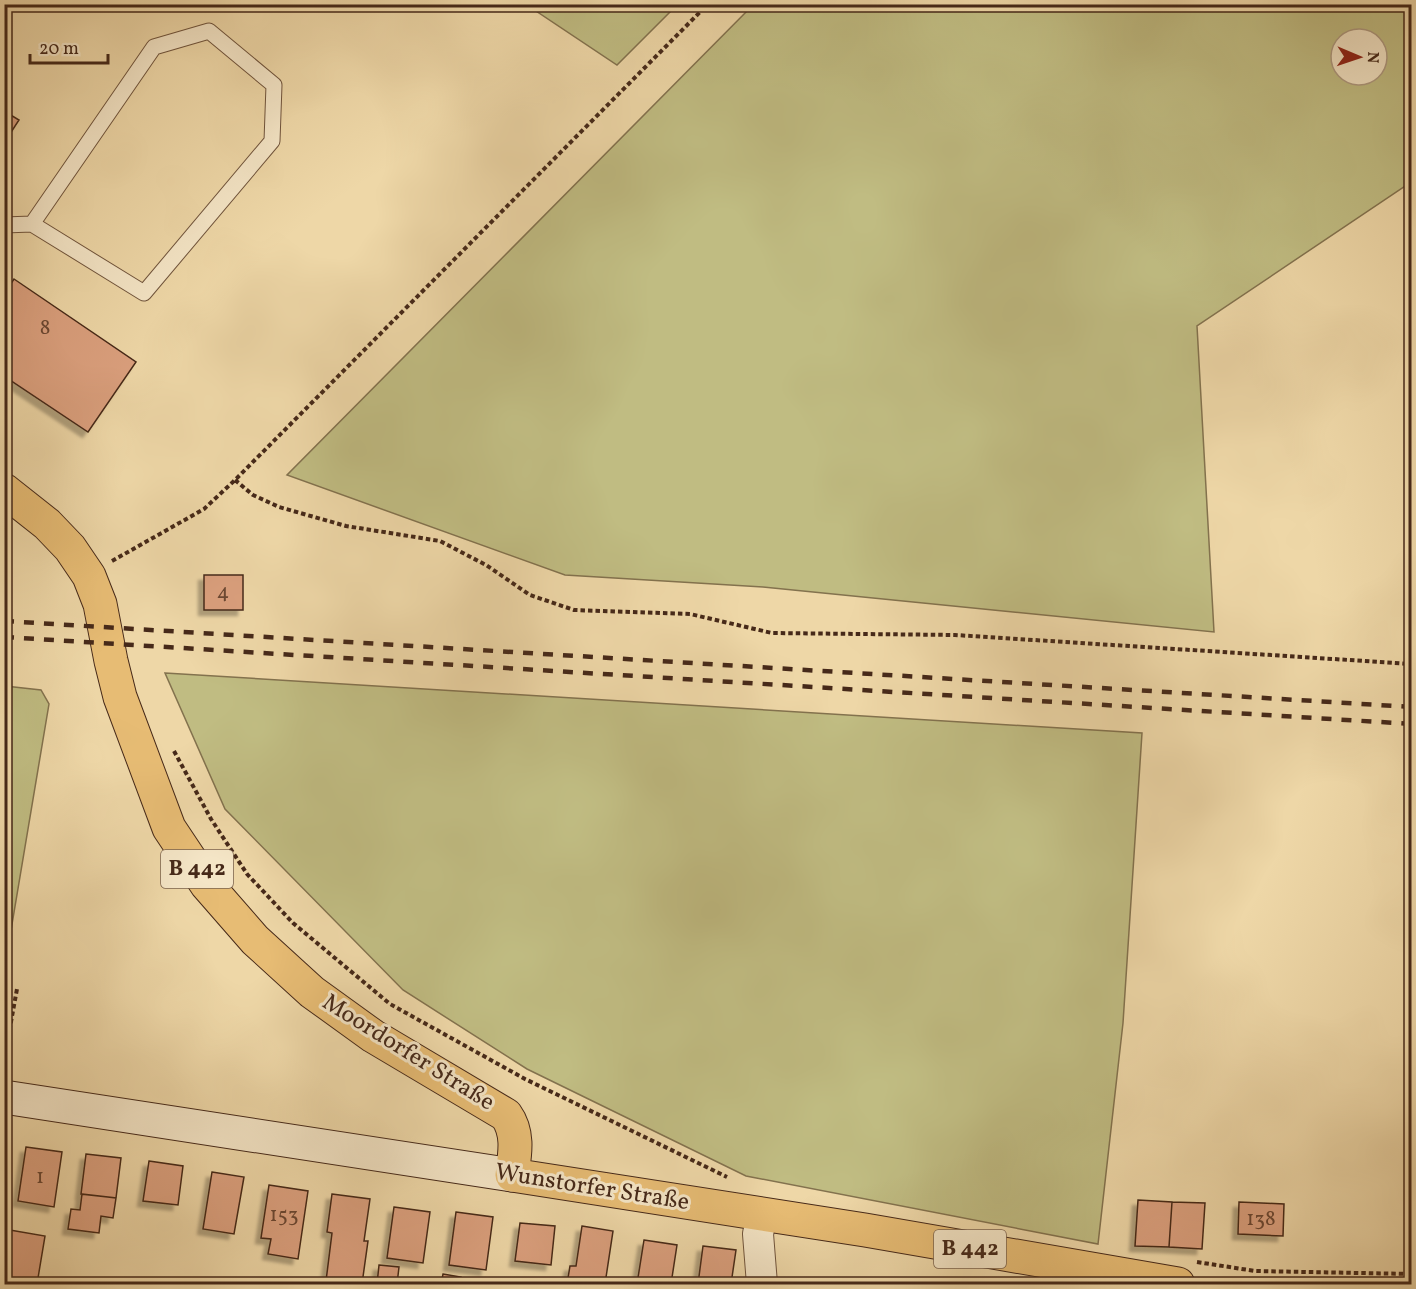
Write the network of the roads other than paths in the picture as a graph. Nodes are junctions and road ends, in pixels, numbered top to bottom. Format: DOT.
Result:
graph roads {
  1 [pos="32,224"];
  2 [pos="4,225"];
  3 [pos="4,490"];
  4 [pos="4,1097"];
  5 [pos="512,1175"];
  6 [pos="762,1214"];
  7 [pos="762,1284"];
  8 [pos="1178,1284"];
  1 -- 1 [label="lane"];
  1 -- 2 [label="lane"];
  3 -- 5 [label="main road, Moordorfer Straße / B 442"];
  4 -- 5 [label="street, Wunstorfer Straße"];
  5 -- 6 [label="main road, Wunstorfer Straße / B 442"];
  6 -- 7 [label="street"];
  6 -- 8 [label="main road, Wunstorfer Straße / B 442"];
}
